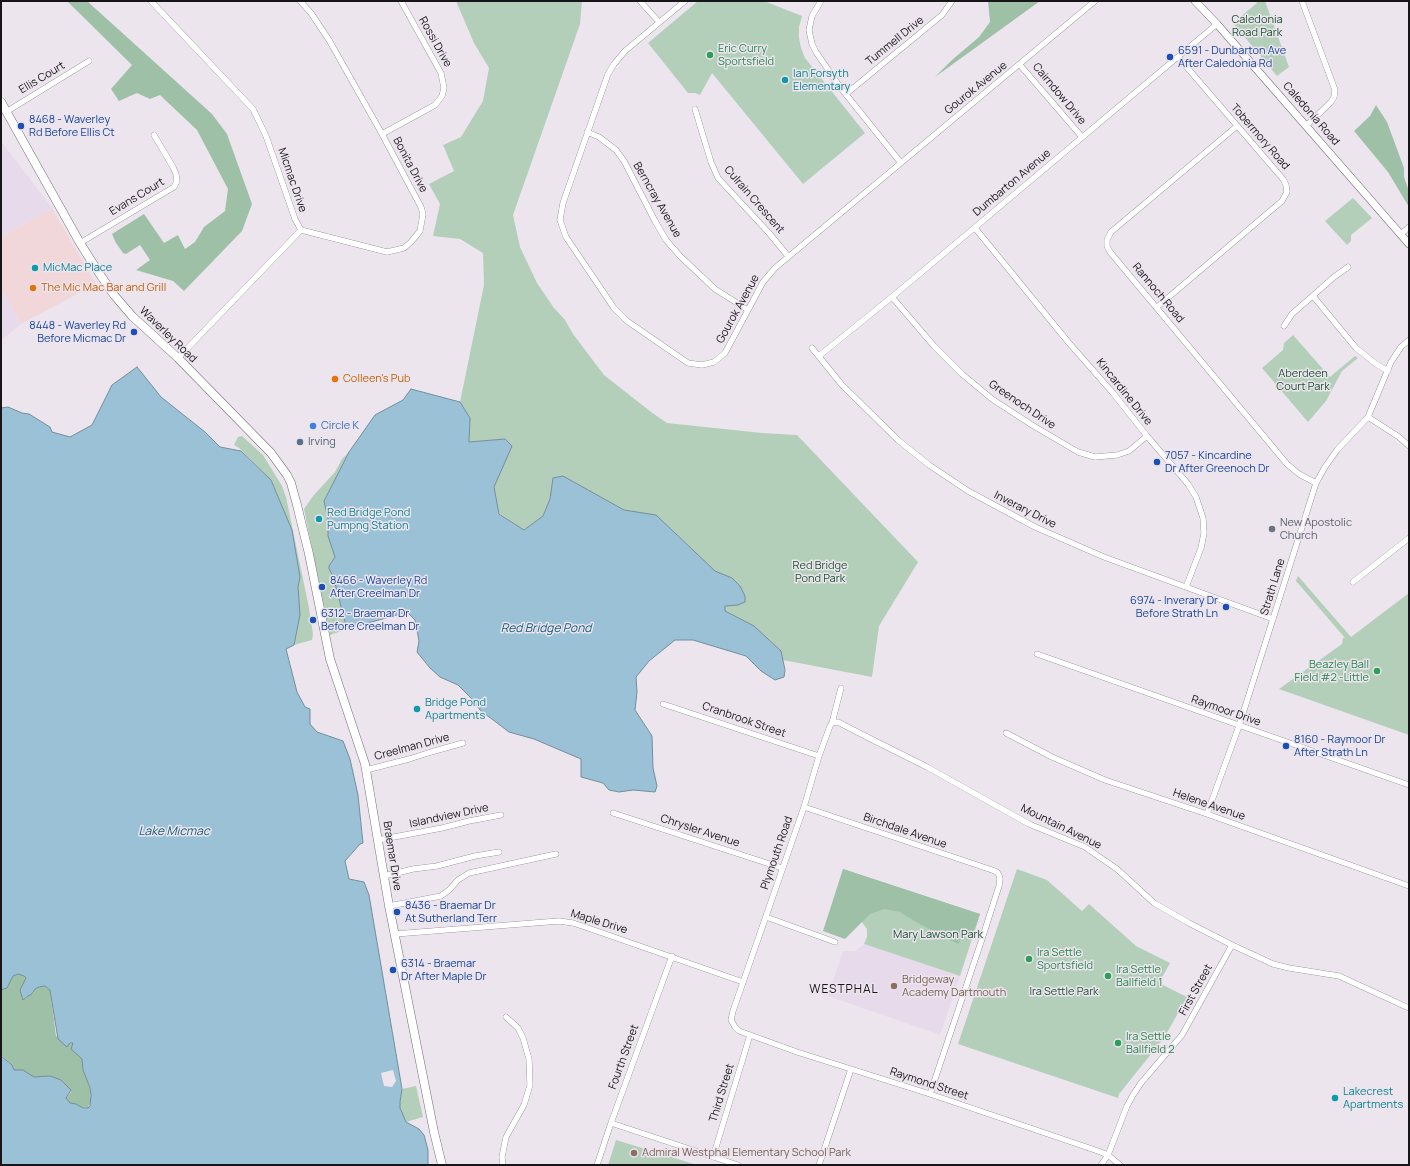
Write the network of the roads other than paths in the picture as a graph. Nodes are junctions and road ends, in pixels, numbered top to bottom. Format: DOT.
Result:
graph roads {
  1 [pos="151,1"];
  2 [pos="300,1"];
  3 [pos="400,1"];
  4 [pos="640,1"];
  5 [pos="685,1"];
  6 [pos="821,1"];
  7 [pos="952,1"];
  8 [pos="1095,1"];
  9 [pos="1195,1"];
  10 [pos="1302,1"];
  11 [pos="659,22"];
  12 [pos="1217,24"];
  13 [pos="1178,57"];
  14 [pos="89,61"];
  15 [pos="1020,65"];
  16 [pos="846,94"];
  17 [pos="1,102"];
  18 [pos="695,109"];
  19 [pos="6,112"];
  20 [pos="1237,126"];
  21 [pos="1306,126"];
  22 [pos="587,132"];
  23 [pos="382,134"];
  24 [pos="154,135"];
  25 [pos="1082,137"];
  26 [pos="901,163"];
  27 [pos="1409,227"];
  28 [pos="975,228"];
  29 [pos="301,230"];
  30 [pos="1401,234"];
  31 [pos="80,243"];
  32 [pos="1409,244"];
  33 [pos="788,256"];
  34 [pos="1348,267"];
  35 [pos="892,296"];
  36 [pos="1313,296"];
  37 [pos="1157,307"];
  38 [pos="748,310"];
  39 [pos="1284,326"];
  40 [pos="1409,340"];
  41 [pos="812,348"];
  42 [pos="819,356"];
  43 [pos="178,358"];
  44 [pos="1388,371"];
  45 [pos="1368,417"];
  46 [pos="1146,436"];
  47 [pos="1409,446"];
  48 [pos="1316,483"];
  49 [pos="1409,538"];
  50 [pos="309,554"];
  51 [pos="1353,582"];
  52 [pos="1186,587"];
  53 [pos="1273,619"];
  54 [pos="1037,654"];
  55 [pos="841,688"];
  56 [pos="663,704"];
  57 [pos="832,723"];
  58 [pos="1239,726"];
  59 [pos="1006,733"];
  60 [pos="463,743"];
  61 [pos="819,756"];
  62 [pos="366,770"];
  63 [pos="1409,785"];
  64 [pos="804,807"];
  65 [pos="613,813"];
  66 [pos="1207,814"];
  67 [pos="501,816"];
  68 [pos="378,840"];
  69 [pos="499,852"];
  70 [pos="556,854"];
  71 [pos="782,868"];
  72 [pos="384,876"];
  73 [pos="1409,886"];
  74 [pos="389,906"];
  75 [pos="766,917"];
  76 [pos="395,934"];
  77 [pos="835,942"];
  78 [pos="1232,945"];
  79 [pos="672,956"];
  80 [pos="743,982"];
  81 [pos="1409,1008"];
  82 [pos="506,1017"];
  83 [pos="733,1023"];
  84 [pos="750,1035"];
  85 [pos="851,1069"];
  86 [pos="930,1094"];
  87 [pos="611,1123"];
  88 [pos="1108,1156"];
  89 [pos="713,1157"];
  90 [pos="442,1165"];
  91 [pos="503,1165"];
  92 [pos="597,1165"];
  93 [pos="738,1165"];
  94 [pos="819,1165"];
  95 [pos="1101,1165"];
  96 [pos="1120,1165"];
  1 -- 29 [label="street, Micmac Drive"];
  2 -- 23 [label="street, Bonita Drive"];
  3 -- 23 [label="street, Rossi Drive"];
  4 -- 11 [label="street"];
  5 -- 11 [label="street, Gourok Avenue"];
  6 -- 16 [label="street"];
  7 -- 16 [label="street, Tummell Drive"];
  8 -- 15 [label="street, Gourok Avenue"];
  9 -- 12 [label="street, Caledonia Road"];
  10 -- 21 [label="street"];
  11 -- 22 [label="street, Gourok Avenue"];
  12 -- 13 [label="street, Dumbarton Avenue"];
  12 -- 21 [label="street, Caledonia Road"];
  13 -- 20 [label="street, Tobermory Road"];
  13 -- 25 [label="street, Dumbarton Avenue"];
  14 -- 19 [label="street, Ellis Court"];
  15 -- 25 [label="street, Cairndow Drive"];
  15 -- 26 [label="street, Gourok Avenue"];
  16 -- 26 [label="street"];
  17 -- 19 [label="main road, Waverley Road"];
  18 -- 33 [label="street, Culrain Crescent"];
  19 -- 31 [label="main road, Waverley Road"];
  20 -- 37 [label="street, Tobermory Road"];
  20 -- 37 [label="street, Rannoch Road"];
  21 -- 30 [label="street, Caledonia Road"];
  22 -- 38 [label="street, Berncray Avenue"];
  22 -- 38 [label="street, Gourok Avenue"];
  23 -- 29 [label="street, Bonita Drive"];
  24 -- 31 [label="street, Evans Court"];
  25 -- 28 [label="street, Dumbarton Avenue"];
  26 -- 33 [label="street, Gourok Avenue"];
  27 -- 30 [label="street"];
  28 -- 35 [label="street, Dumbarton Avenue"];
  28 -- 46 [label="street, Kincardine Drive"];
  29 -- 43 [label="street, Micmac Drive"];
  30 -- 32 [label="street, Caledonia Road"];
  31 -- 43 [label="main road, Waverley Road"];
  33 -- 38 [label="street, Gourok Avenue"];
  34 -- 36 [label="street"];
  35 -- 42 [label="street, Dumbarton Avenue"];
  35 -- 46 [label="street, Greenoch Drive"];
  36 -- 39 [label="street"];
  36 -- 44 [label="street"];
  37 -- 48 [label="street, Rannoch Road"];
  40 -- 44 [label="street, Strath Lane"];
  41 -- 42 [label="street, Inverary Drive"];
  42 -- 52 [label="street, Inverary Drive"];
  43 -- 50 [label="main road, Waverley Road"];
  44 -- 45 [label="street, Strath Lane"];
  45 -- 47 [label="street"];
  45 -- 48 [label="street, Strath Lane"];
  46 -- 52 [label="street, Kincardine Drive"];
  48 -- 53 [label="street, Strath Lane"];
  49 -- 51 [label="street"];
  50 -- 62 [label="main road, Braemar Drive"];
  52 -- 53 [label="street, Inverary Drive"];
  53 -- 58 [label="street, Strath Lane"];
  54 -- 58 [label="street, Raymoor Drive"];
  55 -- 57 [label="street, Plymouth Road"];
  56 -- 61 [label="street, Cranbrook Street"];
  57 -- 61 [label="street, Plymouth Road"];
  57 -- 78 [label="street, Mountain Avenue"];
  58 -- 63 [label="street, Raymoor Drive"];
  58 -- 66 [label="street, Strath Lane"];
  59 -- 66 [label="street, Helene Avenue"];
  60 -- 62 [label="street, Creelman Drive"];
  61 -- 64 [label="street, Plymouth Road"];
  62 -- 68 [label="main road, Braemar Drive"];
  64 -- 71 [label="street, Plymouth Road"];
  64 -- 86 [label="street, Birchdale Avenue"];
  65 -- 71 [label="street, Chrysler Avenue"];
  66 -- 73 [label="street, Helene Avenue"];
  67 -- 68 [label="street, Islandview Drive"];
  68 -- 72 [label="main road, Braemar Drive"];
  69 -- 72 [label="street"];
  70 -- 74 [label="street"];
  71 -- 75 [label="street, Plymouth Road"];
  72 -- 74 [label="main road, Braemar Drive"];
  74 -- 76 [label="main road, Braemar Drive"];
  75 -- 77 [label="street"];
  75 -- 80 [label="street, Plymouth Road"];
  76 -- 79 [label="street, Maple Drive"];
  76 -- 90 [label="main road, Braemar Drive"];
  78 -- 81 [label="street, Mountain Avenue"];
  78 -- 88 [label="street, First Street"];
  79 -- 80 [label="street, Maple Drive"];
  79 -- 87 [label="street, Fourth Street"];
  80 -- 83 [label="street, Plymouth Road"];
  82 -- 91 [label="street"];
  83 -- 84 [label="street, Raymond Street"];
  84 -- 85 [label="street, Raymond Street"];
  84 -- 89 [label="street, Third Street"];
  85 -- 86 [label="street, Raymond Street"];
  85 -- 94 [label="street"];
  86 -- 88 [label="street, Raymond Street"];
  87 -- 89 [label="street"];
  87 -- 92 [label="street, Fourth Street"];
  88 -- 95 [label="street, First Street"];
  88 -- 96 [label="street, Raymond Street"];
  89 -- 93 [label="street"];
}
